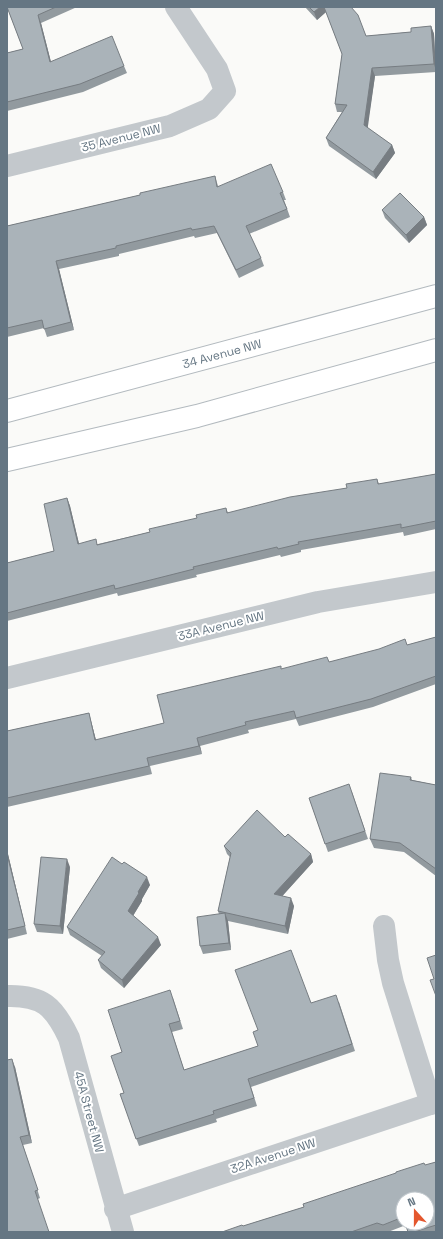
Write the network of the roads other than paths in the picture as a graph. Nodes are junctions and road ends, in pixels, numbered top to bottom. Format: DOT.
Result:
graph roads {
  1 [pos="176,7"];
  2 [pos="7,166"];
  3 [pos="436,296"];
  4 [pos="436,350"];
  5 [pos="7,411"];
  6 [pos="7,460"];
  7 [pos="436,582"];
  8 [pos="7,678"];
  9 [pos="384,926"];
  10 [pos="7,996"];
  11 [pos="433,1103"];
  12 [pos="115,1209"];
  13 [pos="123,1232"];
  1 -- 2 [label="street, 35 Avenue NW"];
  3 -- 5 [label="main road, 34 Avenue NW"];
  4 -- 6 [label="main road"];
  7 -- 8 [label="street, 33A Avenue NW"];
  9 -- 11 [label="street, 32A Avenue NW"];
  10 -- 12 [label="street, 45A Street NW"];
  11 -- 12 [label="street, 32A Avenue NW"];
  12 -- 13 [label="street, 45A Street NW"];
}
